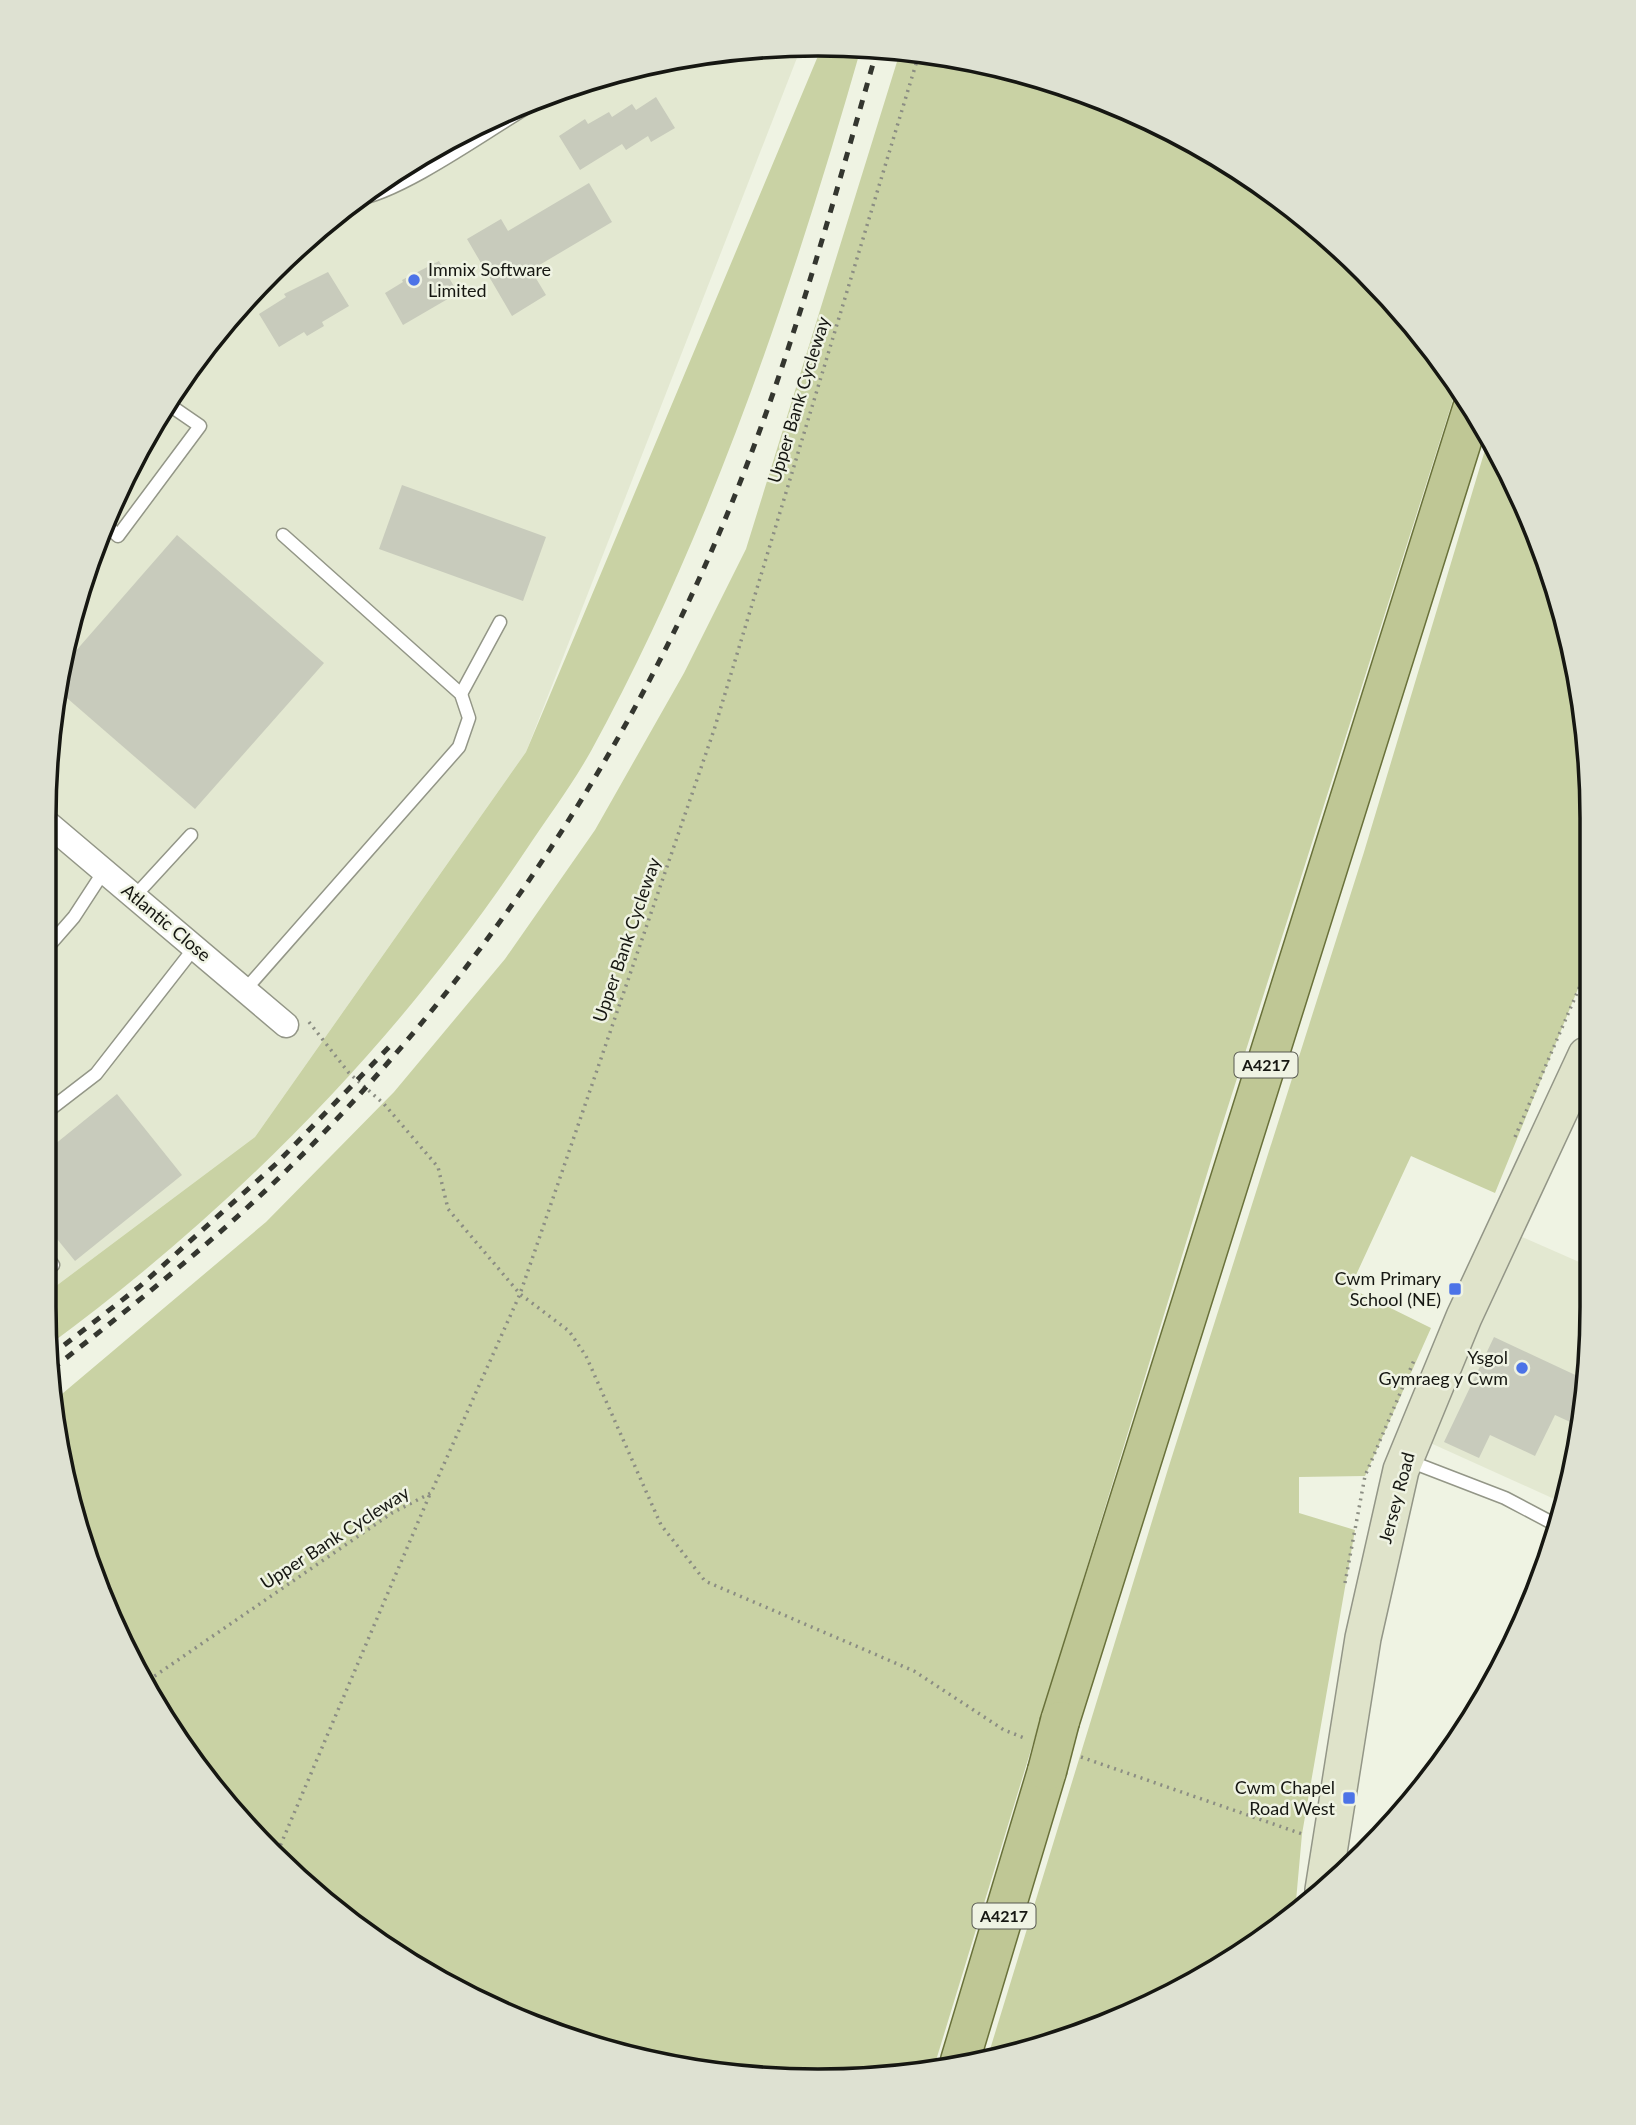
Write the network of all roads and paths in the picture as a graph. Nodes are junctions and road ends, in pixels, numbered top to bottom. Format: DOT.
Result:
graph roads {
  1 [pos="916,63"];
  2 [pos="175,409"];
  3 [pos="1468,421"];
  4 [pos="112,531"];
  5 [pos="283,535"];
  6 [pos="500,622"];
  7 [pos="461,694"];
  8 [pos="56,830"];
  9 [pos="191,835"];
  10 [pos="104,871"];
  11 [pos="134,897"];
  12 [pos="56,939"];
  13 [pos="195,947"];
  14 [pos="245,990"];
  15 [pos="286,1025"];
  16 [pos="1580,1068"];
  17 [pos="56,1105"];
  18 [pos="520,1294"];
  19 [pos="1405,1460"];
  20 [pos="431,1493"];
  21 [pos="1549,1521"];
  22 [pos="152,1677"];
  23 [pos="1051,1746"];
  24 [pos="1330,1844"];
  25 [pos="280,1847"];
  26 [pos="1325,1875"];
  27 [pos="962,2055"];
  1 -- 18 [label="path, Upper Bank Cycleway"];
  2 -- 4 [label="lane"];
  3 -- 23 [label="main road, A4217"];
  5 -- 7 [label="lane"];
  6 -- 7 [label="lane"];
  7 -- 14 [label="lane"];
  8 -- 10 [label="street, Atlantic Close"];
  9 -- 11 [label="lane"];
  10 -- 11 [label="street, Atlantic Close"];
  10 -- 12 [label="lane"];
  11 -- 13 [label="street, Atlantic Close"];
  13 -- 14 [label="street, Atlantic Close"];
  13 -- 17 [label="lane"];
  14 -- 15 [label="street, Atlantic Close"];
  15 -- 18 [label="path"];
  16 -- 19 [label="main road, Jersey Road"];
  18 -- 20 [label="path, Upper Bank Cycleway"];
  18 -- 23 [label="path"];
  19 -- 21 [label="lane"];
  19 -- 24 [label="main road, Jersey Road"];
  20 -- 22 [label="path, Upper Bank Cycleway"];
  20 -- 25 [label="path"];
  23 -- 24 [label="path"];
  23 -- 27 [label="main road, A4217"];
  24 -- 26 [label="main road, Jersey Road"];
}
